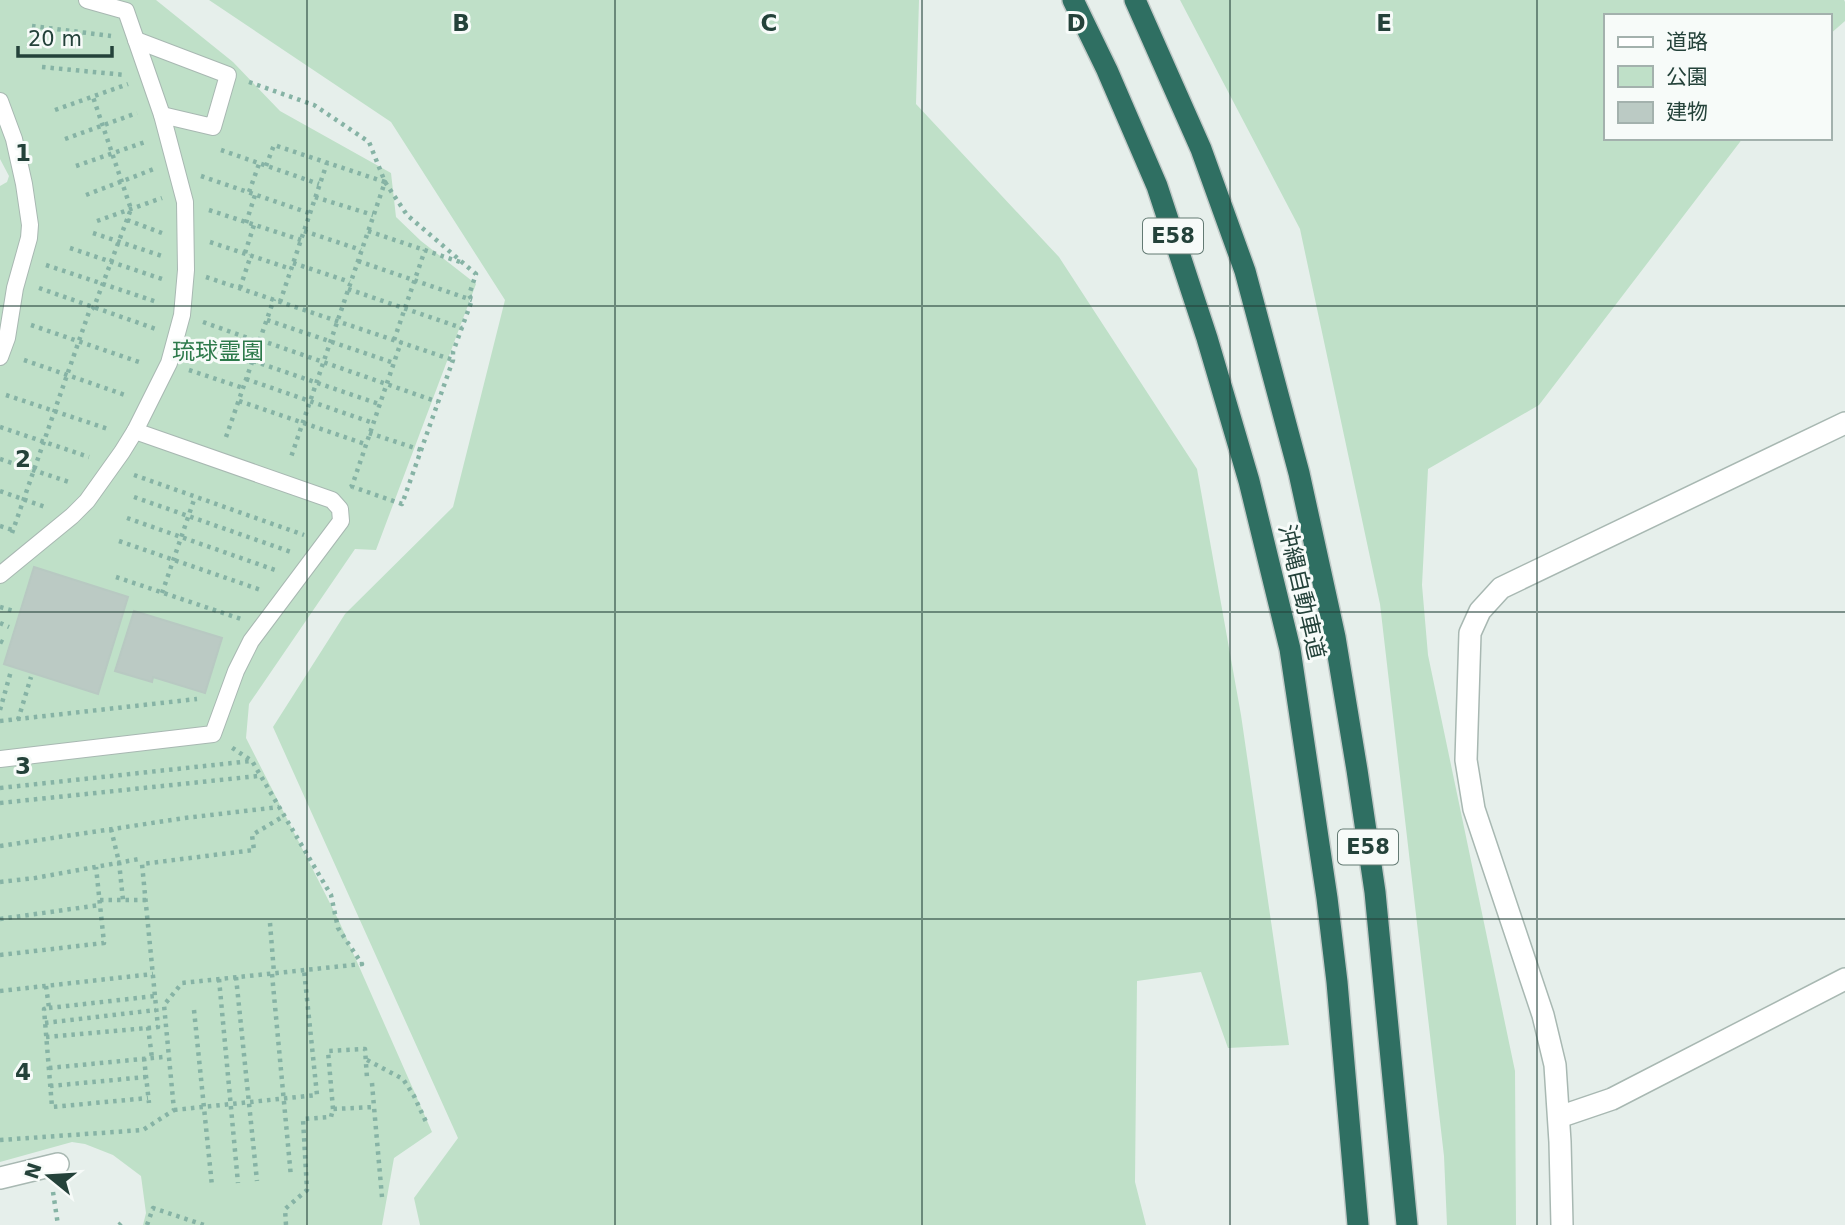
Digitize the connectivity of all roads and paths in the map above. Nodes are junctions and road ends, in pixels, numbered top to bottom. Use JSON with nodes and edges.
{"nodes":[{"id":1,"x":88,"y":0,"type":"edge"},
{"id":2,"x":1073,"y":0,"type":"edge"},
{"id":3,"x":1135,"y":0,"type":"edge"},
{"id":4,"x":32,"y":26,"type":"dead end"},
{"id":5,"x":136,"y":40,"type":"junction"},
{"id":6,"x":42,"y":67,"type":"dead end"},
{"id":7,"x":228,"y":75,"type":"junction"},
{"id":8,"x":149,"y":77,"type":"junction"},
{"id":9,"x":93,"y":97,"type":"junction"},
{"id":10,"x":0,"y":101,"type":"edge"},
{"id":11,"x":54,"y":110,"type":"dead end"},
{"id":12,"x":160,"y":111,"type":"junction"},
{"id":13,"x":103,"y":125,"type":"junction"},
{"id":14,"x":166,"y":135,"type":"junction"},
{"id":15,"x":65,"y":139,"type":"dead end"},
{"id":16,"x":213,"y":148,"type":"dead end"},
{"id":17,"x":113,"y":153,"type":"junction"},
{"id":18,"x":327,"y":163,"type":"junction"},
{"id":19,"x":260,"y":164,"type":"junction"},
{"id":20,"x":174,"y":165,"type":"junction"},
{"id":21,"x":76,"y":166,"type":"dead end"},
{"id":22,"x":267,"y":166,"type":"junction"},
{"id":23,"x":122,"y":181,"type":"junction"},
{"id":24,"x":385,"y":182,"type":"junction"},
{"id":25,"x":319,"y":184,"type":"junction"},
{"id":26,"x":249,"y":192,"type":"junction"},
{"id":27,"x":86,"y":195,"type":"dead end"},
{"id":28,"x":256,"y":195,"type":"junction"},
{"id":29,"x":184,"y":196,"type":"junction"},
{"id":30,"x":315,"y":197,"type":"junction"},
{"id":31,"x":131,"y":209,"type":"junction"},
{"id":32,"x":309,"y":213,"type":"junction"},
{"id":33,"x":373,"y":215,"type":"junction"},
{"id":34,"x":127,"y":220,"type":"junction"},
{"id":35,"x":97,"y":221,"type":"dead end"},
{"id":36,"x":246,"y":223,"type":"junction"},
{"id":37,"x":254,"y":225,"type":"junction"},
{"id":38,"x":304,"y":231,"type":"junction"},
{"id":39,"x":368,"y":231,"type":"junction"},
{"id":40,"x":93,"y":233,"type":"dead end"},
{"id":41,"x":168,"y":234,"type":"dead end"},
{"id":42,"x":186,"y":234,"type":"junction"},
{"id":43,"x":301,"y":240,"type":"junction"},
{"id":44,"x":119,"y":242,"type":"junction"},
{"id":45,"x":70,"y":248,"type":"dead end"},
{"id":46,"x":361,"y":250,"type":"junction"},
{"id":47,"x":425,"y":250,"type":"junction"},
{"id":48,"x":248,"y":254,"type":"junction"},
{"id":49,"x":168,"y":258,"type":"dead end"},
{"id":50,"x":358,"y":261,"type":"junction"},
{"id":51,"x":111,"y":262,"type":"junction"},
{"id":52,"x":46,"y":264,"type":"dead end"},
{"id":53,"x":465,"y":264,"type":"junction"},
{"id":54,"x":292,"y":266,"type":"junction"},
{"id":55,"x":186,"y":270,"type":"junction"},
{"id":56,"x":164,"y":280,"type":"dead end"},
{"id":57,"x":415,"y":281,"type":"junction"},
{"id":58,"x":350,"y":282,"type":"junction"},
{"id":59,"x":103,"y":284,"type":"junction"},
{"id":60,"x":34,"y":287,"type":"dead end"},
{"id":61,"x":240,"y":288,"type":"junction"},
{"id":62,"x":348,"y":289,"type":"junction"},
{"id":63,"x":472,"y":300,"type":"junction"},
{"id":64,"x":277,"y":301,"type":"junction"},
{"id":65,"x":157,"y":302,"type":"dead end"},
{"id":66,"x":94,"y":307,"type":"junction"},
{"id":67,"x":405,"y":309,"type":"junction"},
{"id":68,"x":182,"y":315,"type":"junction"},
{"id":69,"x":267,"y":320,"type":"junction"},
{"id":70,"x":337,"y":321,"type":"junction"},
{"id":71,"x":30,"y":325,"type":"dead end"},
{"id":72,"x":156,"y":328,"type":"dead end"},
{"id":73,"x":461,"y":328,"type":"junction"},
{"id":74,"x":394,"y":340,"type":"junction"},
{"id":75,"x":78,"y":341,"type":"junction"},
{"id":76,"x":260,"y":341,"type":"junction"},
{"id":77,"x":401,"y":342,"type":"junction"},
{"id":78,"x":0,"y":357,"type":"edge"},
{"id":79,"x":19,"y":358,"type":"dead end"},
{"id":80,"x":253,"y":360,"type":"junction"},
{"id":81,"x":453,"y":360,"type":"junction"},
{"id":82,"x":169,"y":363,"type":"junction"},
{"id":83,"x":394,"y":363,"type":"junction"},
{"id":84,"x":147,"y":365,"type":"dead end"},
{"id":85,"x":67,"y":375,"type":"junction"},
{"id":86,"x":246,"y":379,"type":"junction"},
{"id":87,"x":243,"y":388,"type":"junction"},
{"id":88,"x":6,"y":395,"type":"dead end"},
{"id":89,"x":133,"y":398,"type":"dead end"},
{"id":90,"x":239,"y":401,"type":"junction"},
{"id":91,"x":438,"y":402,"type":"junction"},
{"id":92,"x":379,"y":404,"type":"junction"},
{"id":93,"x":54,"y":411,"type":"junction"},
{"id":94,"x":373,"y":423,"type":"junction"},
{"id":95,"x":1845,"y":423,"type":"edge"},
{"id":96,"x":0,"y":427,"type":"edge"},
{"id":97,"x":114,"y":431,"type":"dead end"},
{"id":98,"x":135,"y":431,"type":"junction"},
{"id":99,"x":369,"y":433,"type":"junction"},
{"id":100,"x":44,"y":442,"type":"junction"},
{"id":101,"x":365,"y":444,"type":"junction"},
{"id":102,"x":421,"y":450,"type":"junction"},
{"id":103,"x":0,"y":459,"type":"edge"},
{"id":104,"x":95,"y":459,"type":"dead end"},
{"id":105,"x":218,"y":459,"type":"junction"},
{"id":106,"x":34,"y":470,"type":"junction"},
{"id":107,"x":133,"y":475,"type":"dead end"},
{"id":108,"x":282,"y":482,"type":"junction"},
{"id":109,"x":352,"y":486,"type":"junction"},
{"id":110,"x":0,"y":491,"type":"edge"},
{"id":111,"x":94,"y":491,"type":"junction"},
{"id":112,"x":134,"y":497,"type":"dead end"},
{"id":113,"x":195,"y":497,"type":"junction"},
{"id":114,"x":24,"y":500,"type":"junction"},
{"id":115,"x":332,"y":500,"type":"junction"},
{"id":116,"x":72,"y":516,"type":"junction"},
{"id":117,"x":127,"y":518,"type":"dead end"},
{"id":118,"x":10,"y":540,"type":"dead end"},
{"id":119,"x":119,"y":541,"type":"dead end"},
{"id":120,"x":324,"y":543,"type":"junction"},
{"id":121,"x":312,"y":559,"type":"junction"},
{"id":122,"x":0,"y":575,"type":"edge"},
{"id":123,"x":116,"y":577,"type":"dead end"},
{"id":124,"x":297,"y":578,"type":"junction"},
{"id":125,"x":162,"y":593,"type":"junction"},
{"id":126,"x":283,"y":598,"type":"junction"},
{"id":127,"x":0,"y":607,"type":"edge"},
{"id":128,"x":14,"y":611,"type":"dead end"},
{"id":129,"x":0,"y":623,"type":"edge"},
{"id":130,"x":262,"y":626,"type":"junction"},
{"id":131,"x":9,"y":627,"type":"dead end"},
{"id":132,"x":11,"y":671,"type":"dead end"},
{"id":133,"x":31,"y":677,"type":"dead end"},
{"id":134,"x":197,"y":699,"type":"dead end"},
{"id":135,"x":0,"y":710,"type":"edge"},
{"id":136,"x":18,"y":720,"type":"junction"},
{"id":137,"x":0,"y":722,"type":"edge"},
{"id":138,"x":213,"y":734,"type":"junction"},
{"id":139,"x":0,"y":759,"type":"edge"},
{"id":140,"x":251,"y":761,"type":"junction"},
{"id":141,"x":258,"y":776,"type":"dead end"},
{"id":142,"x":0,"y":788,"type":"edge"},
{"id":143,"x":0,"y":803,"type":"edge"},
{"id":144,"x":279,"y":807,"type":"junction"},
{"id":145,"x":284,"y":816,"type":"junction"},
{"id":146,"x":111,"y":829,"type":"junction"},
{"id":147,"x":0,"y":846,"type":"edge"},
{"id":148,"x":139,"y":859,"type":"dead end"},
{"id":149,"x":119,"y":862,"type":"junction"},
{"id":150,"x":96,"y":867,"type":"junction"},
{"id":151,"x":0,"y":882,"type":"edge"},
{"id":152,"x":123,"y":900,"type":"junction"},
{"id":153,"x":146,"y":900,"type":"junction"},
{"id":154,"x":100,"y":903,"type":"junction"},
{"id":155,"x":0,"y":919,"type":"edge"},
{"id":156,"x":270,"y":923,"type":"dead end"},
{"id":157,"x":0,"y":955,"type":"edge"},
{"id":158,"x":304,"y":970,"type":"junction"},
{"id":159,"x":153,"y":974,"type":"junction"},
{"id":160,"x":273,"y":974,"type":"junction"},
{"id":161,"x":236,"y":977,"type":"junction"},
{"id":162,"x":219,"y":979,"type":"junction"},
{"id":163,"x":1845,"y":979,"type":"edge"},
{"id":164,"x":46,"y":986,"type":"junction"},
{"id":165,"x":0,"y":991,"type":"edge"},
{"id":166,"x":155,"y":996,"type":"junction"},
{"id":167,"x":50,"y":1008,"type":"junction"},
{"id":168,"x":156,"y":1010,"type":"junction"},
{"id":169,"x":194,"y":1010,"type":"dead end"},
{"id":170,"x":45,"y":1023,"type":"junction"},
{"id":171,"x":148,"y":1027,"type":"junction"},
{"id":172,"x":46,"y":1037,"type":"junction"},
{"id":173,"x":163,"y":1057,"type":"dead end"},
{"id":174,"x":144,"y":1058,"type":"junction"},
{"id":175,"x":152,"y":1058,"type":"junction"},
{"id":176,"x":366,"y":1059,"type":"junction"},
{"id":177,"x":49,"y":1068,"type":"junction"},
{"id":178,"x":146,"y":1077,"type":"junction"},
{"id":179,"x":367,"y":1078,"type":"dead end"},
{"id":180,"x":373,"y":1083,"type":"dead end"},
{"id":181,"x":50,"y":1086,"type":"junction"},
{"id":182,"x":283,"y":1099,"type":"junction"},
{"id":183,"x":249,"y":1102,"type":"junction"},
{"id":184,"x":231,"y":1104,"type":"junction"},
{"id":185,"x":204,"y":1106,"type":"junction"},
{"id":186,"x":374,"y":1107,"type":"junction"},
{"id":187,"x":333,"y":1109,"type":"junction"},
{"id":188,"x":174,"y":1110,"type":"junction"},
{"id":189,"x":1559,"y":1117,"type":"junction"},
{"id":190,"x":427,"y":1124,"type":"dead end"},
{"id":191,"x":0,"y":1140,"type":"edge"},
{"id":192,"x":53,"y":1166,"type":"joint"},
{"id":193,"x":291,"y":1177,"type":"dead end"},
{"id":194,"x":0,"y":1178,"type":"edge"},
{"id":195,"x":257,"y":1181,"type":"dead end"},
{"id":196,"x":238,"y":1183,"type":"dead end"},
{"id":197,"x":212,"y":1186,"type":"dead end"},
{"id":198,"x":382,"y":1197,"type":"dead end"},
{"id":199,"x":58,"y":1225,"type":"edge"},
{"id":200,"x":147,"y":1225,"type":"edge"},
{"id":201,"x":204,"y":1225,"type":"edge"},
{"id":202,"x":286,"y":1225,"type":"edge"},
{"id":203,"x":1358,"y":1225,"type":"edge"},
{"id":204,"x":1407,"y":1225,"type":"edge"},
{"id":205,"x":1562,"y":1225,"type":"edge"}],
"edges":[{"from":1,"to":5,"type":"lane"},
{"from":2,"to":203,"type":"highway","name":"沖縄自動車道","number":"E58"},
{"from":3,"to":204,"type":"highway","name":"沖縄自動車道","number":"E58"},
{"from":4,"to":5,"type":"path"},
{"from":5,"to":7,"type":"lane"},
{"from":5,"to":8,"type":"lane"},
{"from":6,"to":8,"type":"path"},
{"from":7,"to":12,"type":"lane"},
{"from":7,"to":24,"type":"path"},
{"from":8,"to":9,"type":"path"},
{"from":8,"to":12,"type":"lane"},
{"from":9,"to":11,"type":"path"},
{"from":9,"to":13,"type":"path"},
{"from":10,"to":78,"type":"lane"},
{"from":12,"to":13,"type":"path"},
{"from":12,"to":14,"type":"lane"},
{"from":13,"to":15,"type":"path"},
{"from":13,"to":17,"type":"path"},
{"from":14,"to":17,"type":"path"},
{"from":14,"to":20,"type":"lane"},
{"from":16,"to":19,"type":"path"},
{"from":17,"to":21,"type":"path"},
{"from":17,"to":23,"type":"path"},
{"from":18,"to":22,"type":"path"},
{"from":18,"to":24,"type":"path"},
{"from":18,"to":25,"type":"path"},
{"from":19,"to":22,"type":"path"},
{"from":19,"to":26,"type":"path"},
{"from":20,"to":23,"type":"path"},
{"from":20,"to":26,"type":"path"},
{"from":20,"to":29,"type":"lane"},
{"from":22,"to":25,"type":"path"},
{"from":23,"to":27,"type":"path"},
{"from":23,"to":31,"type":"path"},
{"from":24,"to":33,"type":"path"},
{"from":24,"to":53,"type":"path"},
{"from":25,"to":30,"type":"path"},
{"from":26,"to":28,"type":"path"},
{"from":28,"to":32,"type":"path"},
{"from":28,"to":36,"type":"path"},
{"from":29,"to":31,"type":"path"},
{"from":29,"to":36,"type":"path"},
{"from":29,"to":42,"type":"lane"},
{"from":30,"to":32,"type":"path"},
{"from":30,"to":33,"type":"path"},
{"from":31,"to":34,"type":"path"},
{"from":31,"to":35,"type":"path"},
{"from":32,"to":38,"type":"path"},
{"from":33,"to":39,"type":"path"},
{"from":34,"to":41,"type":"path"},
{"from":34,"to":44,"type":"path"},
{"from":36,"to":37,"type":"path"},
{"from":37,"to":43,"type":"path"},
{"from":37,"to":48,"type":"path"},
{"from":38,"to":43,"type":"path"},
{"from":38,"to":46,"type":"path"},
{"from":39,"to":46,"type":"path"},
{"from":39,"to":47,"type":"path"},
{"from":40,"to":44,"type":"path"},
{"from":42,"to":48,"type":"path"},
{"from":42,"to":55,"type":"lane"},
{"from":43,"to":54,"type":"path"},
{"from":44,"to":49,"type":"path"},
{"from":44,"to":51,"type":"path"},
{"from":45,"to":51,"type":"path"},
{"from":46,"to":50,"type":"path"},
{"from":47,"to":53,"type":"path"},
{"from":47,"to":57,"type":"path"},
{"from":48,"to":54,"type":"path"},
{"from":48,"to":61,"type":"path"},
{"from":50,"to":57,"type":"path"},
{"from":50,"to":58,"type":"path"},
{"from":51,"to":56,"type":"path"},
{"from":51,"to":59,"type":"path"},
{"from":52,"to":59,"type":"path"},
{"from":53,"to":63,"type":"path"},
{"from":54,"to":58,"type":"path"},
{"from":54,"to":64,"type":"path"},
{"from":55,"to":61,"type":"path"},
{"from":55,"to":68,"type":"lane"},
{"from":57,"to":63,"type":"path"},
{"from":57,"to":67,"type":"path"},
{"from":58,"to":62,"type":"path"},
{"from":59,"to":65,"type":"path"},
{"from":59,"to":66,"type":"path"},
{"from":60,"to":66,"type":"path"},
{"from":61,"to":64,"type":"path"},
{"from":62,"to":67,"type":"path"},
{"from":62,"to":70,"type":"path"},
{"from":63,"to":73,"type":"path"},
{"from":64,"to":69,"type":"path"},
{"from":64,"to":70,"type":"path"},
{"from":66,"to":72,"type":"path"},
{"from":66,"to":75,"type":"path"},
{"from":67,"to":73,"type":"path"},
{"from":67,"to":74,"type":"path"},
{"from":68,"to":76,"type":"path"},
{"from":68,"to":82,"type":"lane"},
{"from":69,"to":76,"type":"path"},
{"from":69,"to":83,"type":"path"},
{"from":70,"to":74,"type":"path"},
{"from":70,"to":108,"type":"path"},
{"from":71,"to":75,"type":"path"},
{"from":73,"to":81,"type":"path"},
{"from":74,"to":77,"type":"path"},
{"from":75,"to":84,"type":"path"},
{"from":75,"to":85,"type":"path"},
{"from":76,"to":80,"type":"path"},
{"from":76,"to":91,"type":"path"},
{"from":77,"to":81,"type":"path"},
{"from":77,"to":83,"type":"path"},
{"from":79,"to":85,"type":"path"},
{"from":80,"to":86,"type":"path"},
{"from":80,"to":92,"type":"path"},
{"from":81,"to":91,"type":"path"},
{"from":82,"to":87,"type":"path"},
{"from":82,"to":98,"type":"lane"},
{"from":83,"to":92,"type":"path"},
{"from":85,"to":89,"type":"path"},
{"from":85,"to":93,"type":"path"},
{"from":86,"to":87,"type":"path"},
{"from":86,"to":94,"type":"path"},
{"from":87,"to":90,"type":"path"},
{"from":88,"to":93,"type":"path"},
{"from":90,"to":101,"type":"path"},
{"from":90,"to":105,"type":"path"},
{"from":91,"to":102,"type":"path"},
{"from":92,"to":94,"type":"path"},
{"from":93,"to":97,"type":"path"},
{"from":93,"to":100,"type":"path"},
{"from":94,"to":99,"type":"path"},
{"from":95,"to":189,"type":"street"},
{"from":96,"to":100,"type":"path"},
{"from":98,"to":105,"type":"lane"},
{"from":98,"to":111,"type":"lane"},
{"from":99,"to":101,"type":"path"},
{"from":99,"to":102,"type":"path"},
{"from":100,"to":104,"type":"path"},
{"from":100,"to":106,"type":"path"},
{"from":101,"to":109,"type":"path"},
{"from":102,"to":109,"type":"path"},
{"from":103,"to":106,"type":"path"},
{"from":105,"to":108,"type":"lane"},
{"from":106,"to":111,"type":"path"},
{"from":106,"to":114,"type":"path"},
{"from":107,"to":113,"type":"path"},
{"from":108,"to":115,"type":"lane"},
{"from":109,"to":115,"type":"path"},
{"from":110,"to":114,"type":"path"},
{"from":111,"to":116,"type":"lane"},
{"from":112,"to":121,"type":"path"},
{"from":113,"to":120,"type":"path"},
{"from":113,"to":125,"type":"path"},
{"from":114,"to":116,"type":"path"},
{"from":114,"to":118,"type":"path"},
{"from":115,"to":120,"type":"lane"},
{"from":116,"to":122,"type":"lane"},
{"from":117,"to":124,"type":"path"},
{"from":119,"to":126,"type":"path"},
{"from":120,"to":121,"type":"lane"},
{"from":121,"to":124,"type":"lane"},
{"from":123,"to":125,"type":"path"},
{"from":124,"to":126,"type":"lane"},
{"from":125,"to":130,"type":"path"},
{"from":126,"to":130,"type":"lane"},
{"from":127,"to":128,"type":"path"},
{"from":129,"to":131,"type":"path"},
{"from":130,"to":138,"type":"lane"},
{"from":132,"to":135,"type":"path"},
{"from":133,"to":136,"type":"path"},
{"from":134,"to":136,"type":"path"},
{"from":136,"to":137,"type":"path"},
{"from":138,"to":139,"type":"lane"},
{"from":138,"to":140,"type":"path"},
{"from":140,"to":142,"type":"path"},
{"from":140,"to":144,"type":"path"},
{"from":141,"to":143,"type":"path"},
{"from":144,"to":145,"type":"path"},
{"from":144,"to":146,"type":"path"},
{"from":145,"to":153,"type":"path"},
{"from":145,"to":158,"type":"path"},
{"from":146,"to":147,"type":"path"},
{"from":146,"to":149,"type":"path"},
{"from":148,"to":149,"type":"path"},
{"from":149,"to":150,"type":"path"},
{"from":149,"to":152,"type":"path"},
{"from":150,"to":151,"type":"path"},
{"from":150,"to":154,"type":"path"},
{"from":152,"to":153,"type":"path"},
{"from":152,"to":154,"type":"path"},
{"from":153,"to":159,"type":"path"},
{"from":154,"to":155,"type":"path"},
{"from":154,"to":157,"type":"path"},
{"from":156,"to":160,"type":"path"},
{"from":158,"to":160,"type":"path"},
{"from":158,"to":182,"type":"path"},
{"from":159,"to":164,"type":"path"},
{"from":159,"to":166,"type":"path"},
{"from":160,"to":161,"type":"path"},
{"from":160,"to":182,"type":"path"},
{"from":161,"to":162,"type":"path"},
{"from":161,"to":183,"type":"path"},
{"from":162,"to":184,"type":"path"},
{"from":162,"to":188,"type":"path"},
{"from":163,"to":189,"type":"street"},
{"from":164,"to":165,"type":"path"},
{"from":164,"to":167,"type":"path"},
{"from":166,"to":167,"type":"path"},
{"from":166,"to":168,"type":"path"},
{"from":167,"to":170,"type":"path"},
{"from":168,"to":170,"type":"path"},
{"from":168,"to":171,"type":"path"},
{"from":169,"to":185,"type":"path"},
{"from":170,"to":172,"type":"path"},
{"from":171,"to":172,"type":"path"},
{"from":171,"to":175,"type":"path"},
{"from":172,"to":177,"type":"path"},
{"from":173,"to":175,"type":"path"},
{"from":174,"to":175,"type":"path"},
{"from":174,"to":177,"type":"path"},
{"from":174,"to":178,"type":"path"},
{"from":176,"to":179,"type":"path"},
{"from":176,"to":187,"type":"path"},
{"from":176,"to":190,"type":"path"},
{"from":177,"to":181,"type":"path"},
{"from":178,"to":181,"type":"path"},
{"from":178,"to":181,"type":"path"},
{"from":180,"to":186,"type":"path"},
{"from":182,"to":183,"type":"path"},
{"from":182,"to":193,"type":"path"},
{"from":183,"to":184,"type":"path"},
{"from":183,"to":195,"type":"path"},
{"from":184,"to":185,"type":"path"},
{"from":184,"to":196,"type":"path"},
{"from":185,"to":188,"type":"path"},
{"from":185,"to":197,"type":"path"},
{"from":186,"to":187,"type":"path"},
{"from":186,"to":198,"type":"path"},
{"from":187,"to":202,"type":"path"},
{"from":188,"to":191,"type":"path"},
{"from":189,"to":205,"type":"street"},
{"from":192,"to":194,"type":"street"},
{"from":192,"to":199,"type":"path"},
{"from":200,"to":201,"type":"path"}]}
